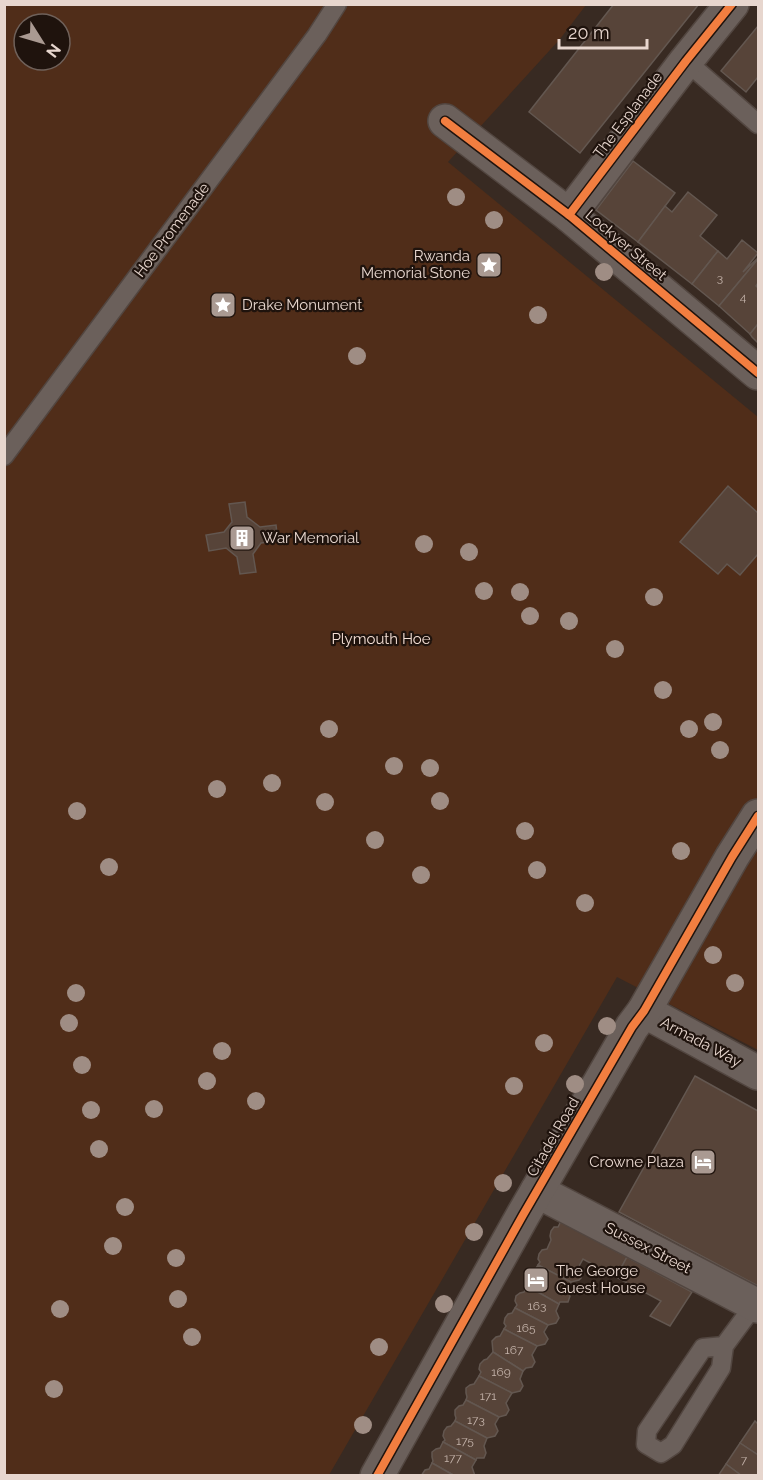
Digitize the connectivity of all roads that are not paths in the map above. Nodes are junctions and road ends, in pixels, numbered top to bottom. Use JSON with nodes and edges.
{"nodes":[{"id":1,"x":338,"y":4,"type":"edge"},
{"id":2,"x":732,"y":4,"type":"edge"},
{"id":3,"x":686,"y":61,"type":"junction"},
{"id":4,"x":445,"y":121,"type":"dead end"},
{"id":5,"x":759,"y":124,"type":"edge"},
{"id":6,"x":569,"y":215,"type":"junction"},
{"id":7,"x":759,"y":373,"type":"edge"},
{"id":8,"x":4,"y":456,"type":"edge"},
{"id":9,"x":759,"y":816,"type":"edge"},
{"id":10,"x":644,"y":1011,"type":"junction"},
{"id":11,"x":759,"y":1073,"type":"edge"},
{"id":12,"x":537,"y":1191,"type":"junction"},
{"id":13,"x":757,"y":1305,"type":"edge"},
{"id":14,"x":724,"y":1346,"type":"junction"},
{"id":15,"x":376,"y":1476,"type":"edge"}],
"edges":[{"from":1,"to":8,"type":"lane","name":"Hoe Promenade"},
{"from":2,"to":3,"type":"street","name":"The Esplanade"},
{"from":3,"to":5,"type":"lane"},
{"from":3,"to":6,"type":"street","name":"The Esplanade"},
{"from":4,"to":6,"type":"street","name":"Lockyer Street"},
{"from":6,"to":7,"type":"street","name":"Lockyer Street"},
{"from":9,"to":10,"type":"street","name":"Citadel Road"},
{"from":10,"to":11,"type":"street","name":"Armada Way"},
{"from":10,"to":12,"type":"street","name":"Citadel Road"},
{"from":12,"to":13,"type":"street","name":"Sussex Street"},
{"from":12,"to":15,"type":"street","name":"Citadel Road"},
{"from":13,"to":14,"type":"lane"},
{"from":14,"to":14,"type":"lane"}]}
